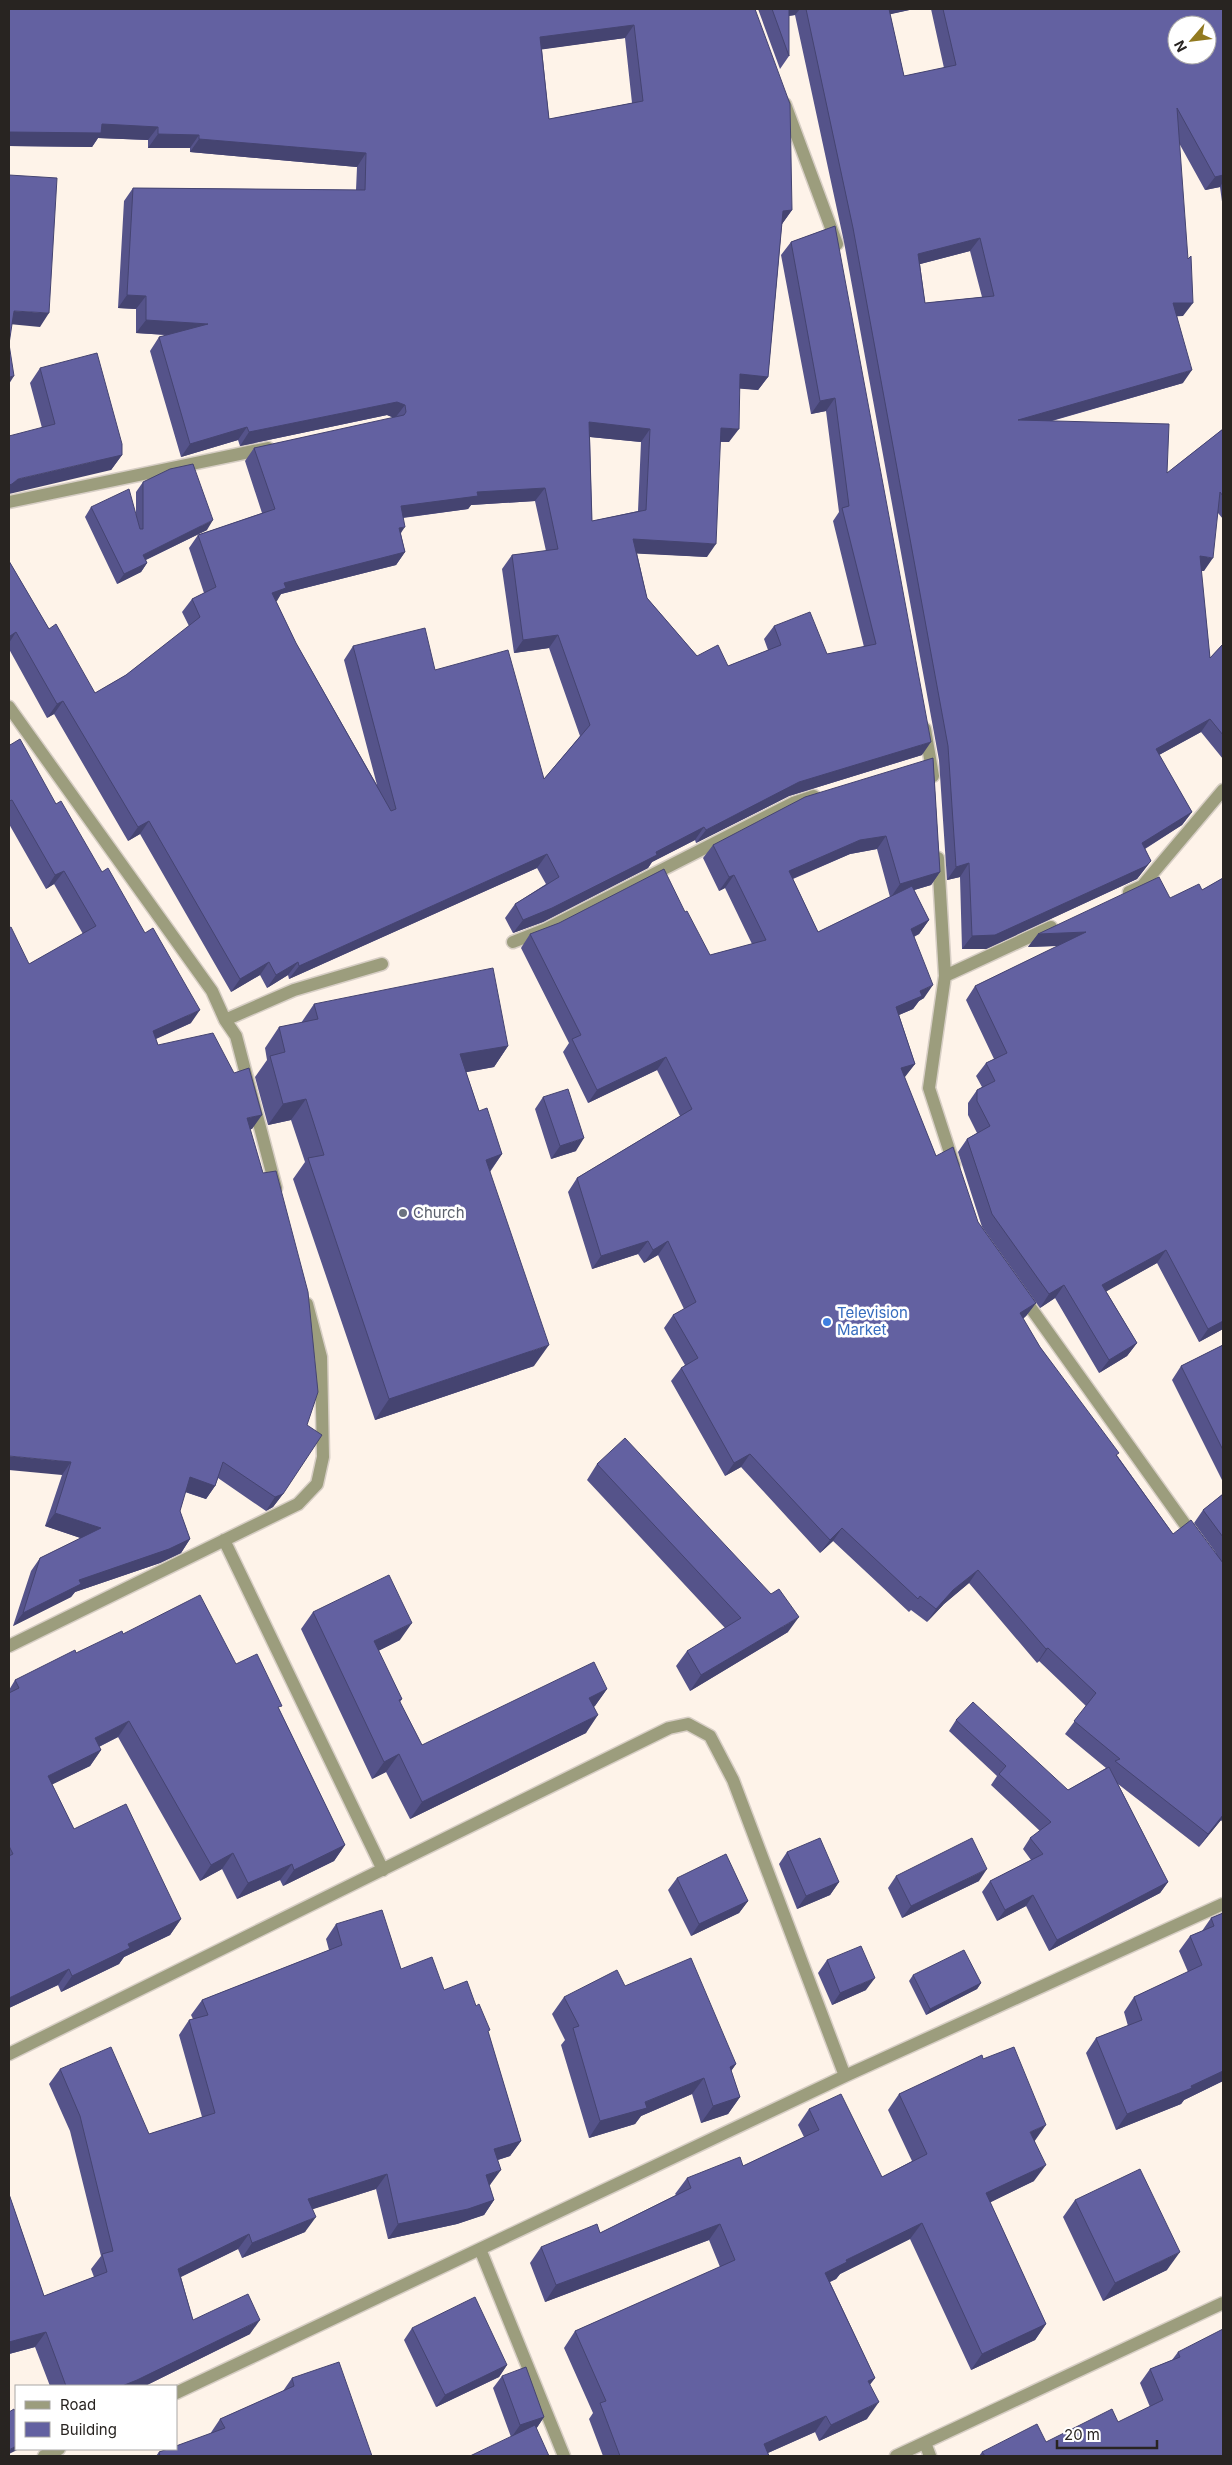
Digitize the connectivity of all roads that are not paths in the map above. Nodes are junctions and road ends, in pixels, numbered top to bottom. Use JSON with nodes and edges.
{"nodes":[{"id":1,"x":780,"y":91,"type":"edge"},
{"id":2,"x":838,"y":253,"type":"edge"},
{"id":3,"x":282,"y":445,"type":"edge"},
{"id":4,"x":9,"y":502,"type":"edge"},
{"id":5,"x":9,"y":707,"type":"edge"},
{"id":6,"x":922,"y":712,"type":"edge"},
{"id":7,"x":1223,"y":790,"type":"edge"},
{"id":8,"x":934,"y":791,"type":"edge"},
{"id":9,"x":830,"y":792,"type":"edge"},
{"id":10,"x":937,"y":849,"type":"edge"},
{"id":11,"x":1115,"y":898,"type":"edge"},
{"id":12,"x":1061,"y":923,"type":"edge"},
{"id":13,"x":513,"y":942,"type":"dead end"},
{"id":14,"x":382,"y":964,"type":"dead end"},
{"id":15,"x":945,"y":976,"type":"junction"},
{"id":16,"x":225,"y":1020,"type":"junction"},
{"id":17,"x":958,"y":1177,"type":"edge"},
{"id":18,"x":279,"y":1197,"type":"edge"},
{"id":19,"x":1016,"y":1288,"type":"edge"},
{"id":20,"x":304,"y":1291,"type":"edge"},
{"id":21,"x":224,"y":1540,"type":"junction"},
{"id":22,"x":1200,"y":1546,"type":"edge"},
{"id":23,"x":9,"y":1646,"type":"edge"},
{"id":24,"x":383,"y":1870,"type":"junction"},
{"id":25,"x":1223,"y":1904,"type":"edge"},
{"id":26,"x":9,"y":2054,"type":"edge"},
{"id":27,"x":845,"y":2076,"type":"junction"},
{"id":28,"x":480,"y":2249,"type":"junction"},
{"id":29,"x":1223,"y":2303,"type":"edge"},
{"id":30,"x":178,"y":2392,"type":"edge"},
{"id":31,"x":925,"y":2443,"type":"junction"},
{"id":32,"x":58,"y":2450,"type":"edge"},
{"id":33,"x":44,"y":2456,"type":"edge"},
{"id":34,"x":564,"y":2456,"type":"edge"},
{"id":35,"x":896,"y":2456,"type":"edge"},
{"id":36,"x":930,"y":2456,"type":"edge"}],
"edges":[{"from":1,"to":2,"type":"street"},
{"from":3,"to":4,"type":"street"},
{"from":5,"to":16,"type":"street"},
{"from":6,"to":8,"type":"street"},
{"from":7,"to":11,"type":"street"},
{"from":9,"to":13,"type":"street"},
{"from":10,"to":15,"type":"street"},
{"from":12,"to":15,"type":"street"},
{"from":14,"to":16,"type":"street"},
{"from":15,"to":17,"type":"street"},
{"from":16,"to":18,"type":"street"},
{"from":19,"to":22,"type":"street"},
{"from":20,"to":21,"type":"street"},
{"from":21,"to":23,"type":"street"},
{"from":21,"to":24,"type":"street"},
{"from":24,"to":26,"type":"street"},
{"from":24,"to":27,"type":"street"},
{"from":25,"to":27,"type":"street"},
{"from":27,"to":28,"type":"street"},
{"from":28,"to":30,"type":"street"},
{"from":28,"to":34,"type":"street"},
{"from":29,"to":31,"type":"street"},
{"from":31,"to":35,"type":"street"},
{"from":31,"to":36,"type":"street"},
{"from":32,"to":33,"type":"street"}]}
